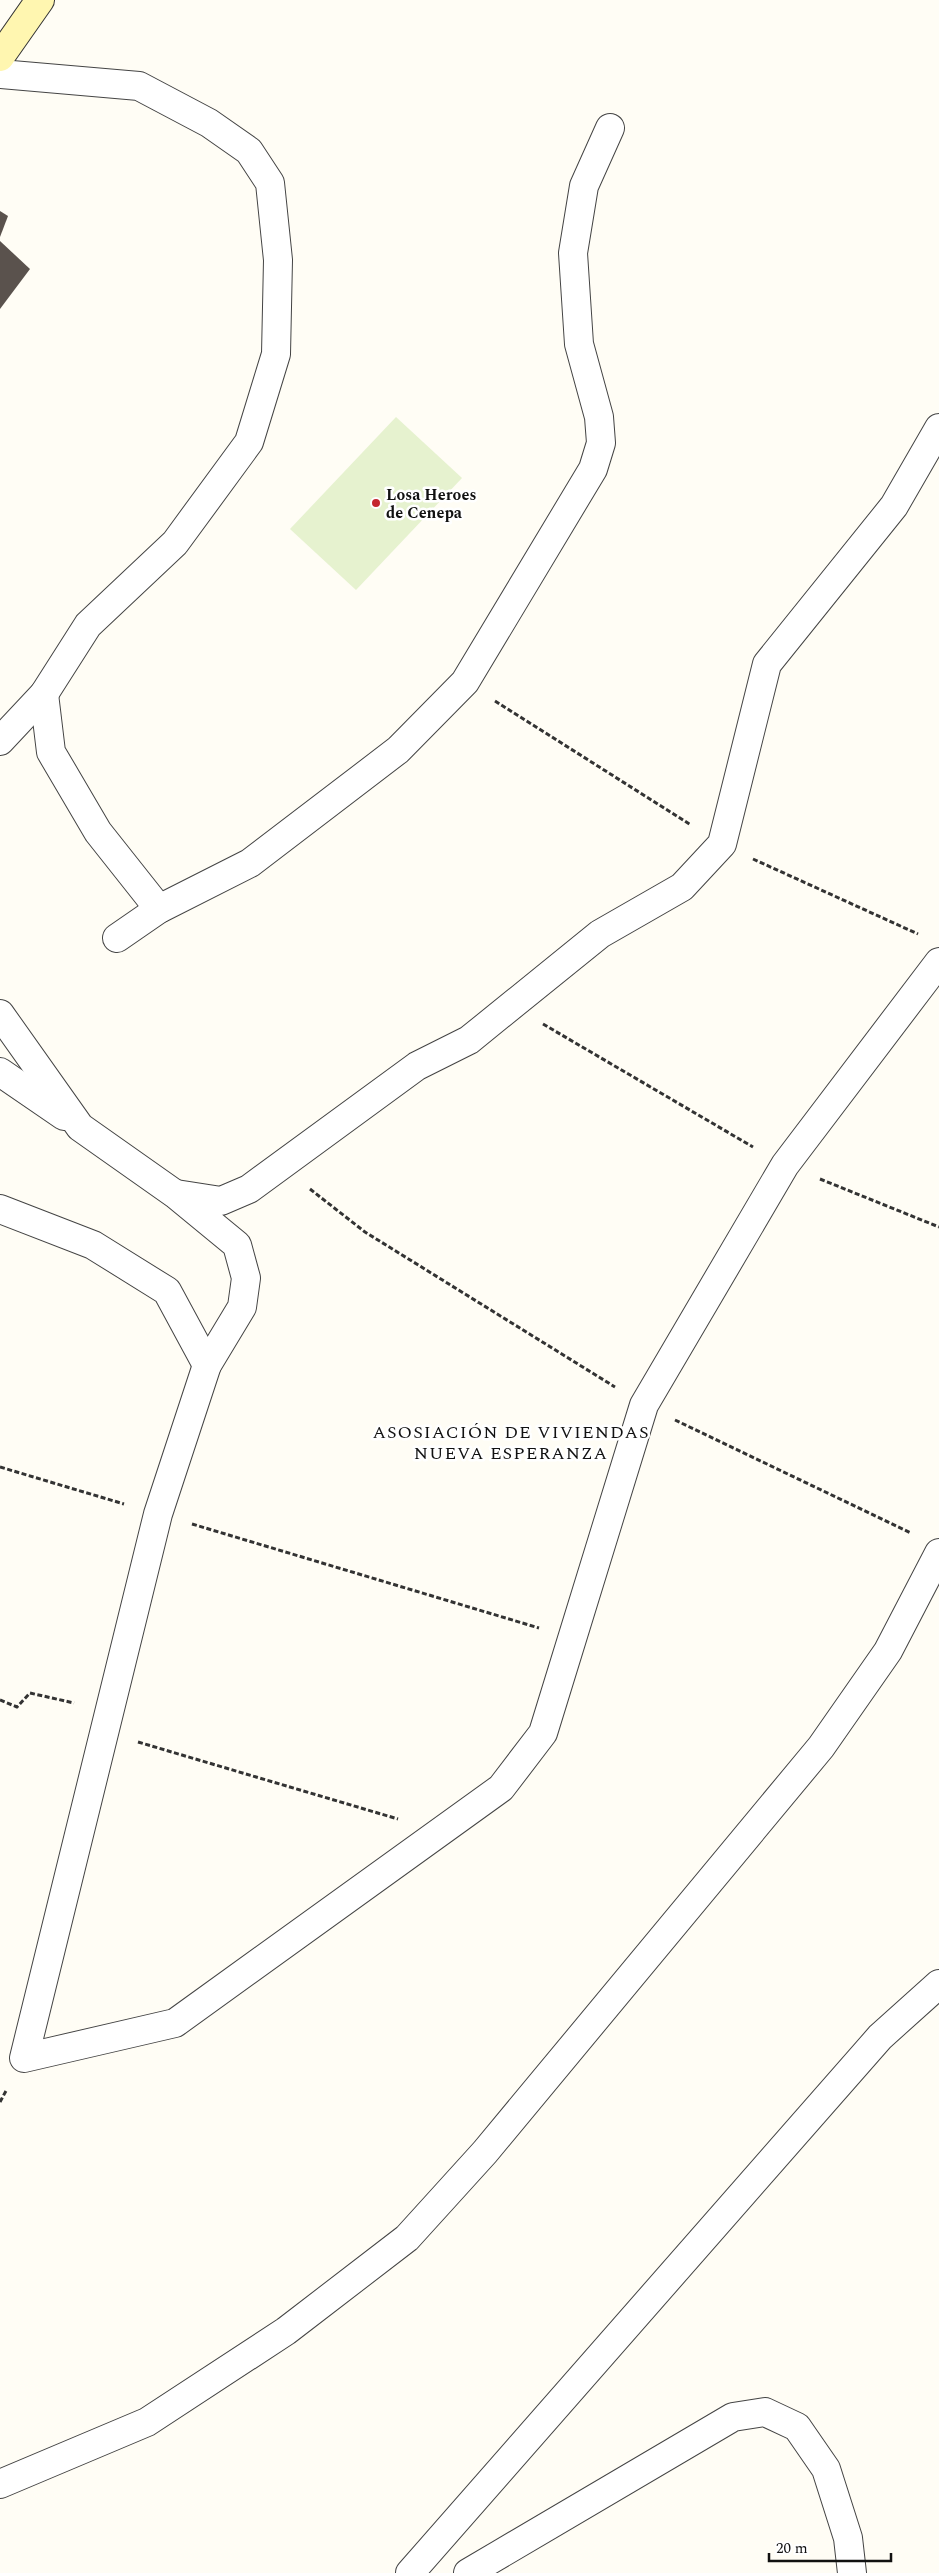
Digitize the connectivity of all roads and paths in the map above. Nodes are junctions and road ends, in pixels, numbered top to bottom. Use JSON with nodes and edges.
{"nodes":[{"id":1,"x":40,"y":0,"type":"edge"},
{"id":2,"x":0,"y":58,"type":"edge"},
{"id":3,"x":0,"y":74,"type":"edge"},
{"id":4,"x":610,"y":128,"type":"dead end"},
{"id":5,"x":939,"y":428,"type":"edge"},
{"id":6,"x":44,"y":694,"type":"junction"},
{"id":7,"x":0,"y":741,"type":"edge"},
{"id":8,"x":159,"y":909,"type":"junction"},
{"id":9,"x":117,"y":938,"type":"dead end"},
{"id":10,"x":939,"y":962,"type":"edge"},
{"id":11,"x":510,"y":1005,"type":"junction"},
{"id":12,"x":0,"y":1014,"type":"edge"},
{"id":13,"x":0,"y":1072,"type":"edge"},
{"id":14,"x":80,"y":1127,"type":"junction"},
{"id":15,"x":785,"y":1166,"type":"junction"},
{"id":16,"x":282,"y":1167,"type":"junction"},
{"id":17,"x":175,"y":1194,"type":"junction"},
{"id":18,"x":0,"y":1209,"type":"edge"},
{"id":19,"x":939,"y":1227,"type":"edge"},
{"id":20,"x":206,"y":1365,"type":"junction"},
{"id":21,"x":644,"y":1406,"type":"junction"},
{"id":22,"x":0,"y":1467,"type":"edge"},
{"id":23,"x":158,"y":1514,"type":"junction"},
{"id":24,"x":912,"y":1534,"type":"dead end"},
{"id":25,"x":939,"y":1553,"type":"edge"},
{"id":26,"x":574,"y":1638,"type":"junction"},
{"id":27,"x":0,"y":1700,"type":"edge"},
{"id":28,"x":72,"y":1702,"type":"dead end"},
{"id":29,"x":106,"y":1732,"type":"junction"},
{"id":30,"x":442,"y":1832,"type":"junction"},
{"id":31,"x":939,"y":1984,"type":"edge"},
{"id":32,"x":0,"y":2484,"type":"edge"},
{"id":33,"x":410,"y":2573,"type":"edge"},
{"id":34,"x":468,"y":2573,"type":"edge"},
{"id":35,"x":852,"y":2573,"type":"edge"}],
"edges":[{"from":1,"to":2,"type":"main road"},
{"from":3,"to":6,"type":"street"},
{"from":4,"to":8,"type":"street"},
{"from":5,"to":11,"type":"street"},
{"from":6,"to":7,"type":"street"},
{"from":6,"to":8,"type":"street"},
{"from":8,"to":9,"type":"street"},
{"from":10,"to":15,"type":"street"},
{"from":11,"to":15,"type":"path"},
{"from":11,"to":16,"type":"street"},
{"from":12,"to":14,"type":"street"},
{"from":13,"to":14,"type":"street"},
{"from":14,"to":17,"type":"street"},
{"from":15,"to":19,"type":"path"},
{"from":15,"to":21,"type":"street"},
{"from":16,"to":17,"type":"street"},
{"from":16,"to":21,"type":"path"},
{"from":17,"to":20,"type":"street"},
{"from":18,"to":20,"type":"street"},
{"from":20,"to":23,"type":"street"},
{"from":21,"to":24,"type":"path"},
{"from":21,"to":26,"type":"street"},
{"from":22,"to":23,"type":"path"},
{"from":23,"to":26,"type":"path"},
{"from":23,"to":29,"type":"street"},
{"from":25,"to":32,"type":"street"},
{"from":26,"to":30,"type":"street"},
{"from":27,"to":28,"type":"path"},
{"from":29,"to":30,"type":"path"},
{"from":29,"to":30,"type":"street"},
{"from":31,"to":33,"type":"street"},
{"from":34,"to":35,"type":"street"}]}
